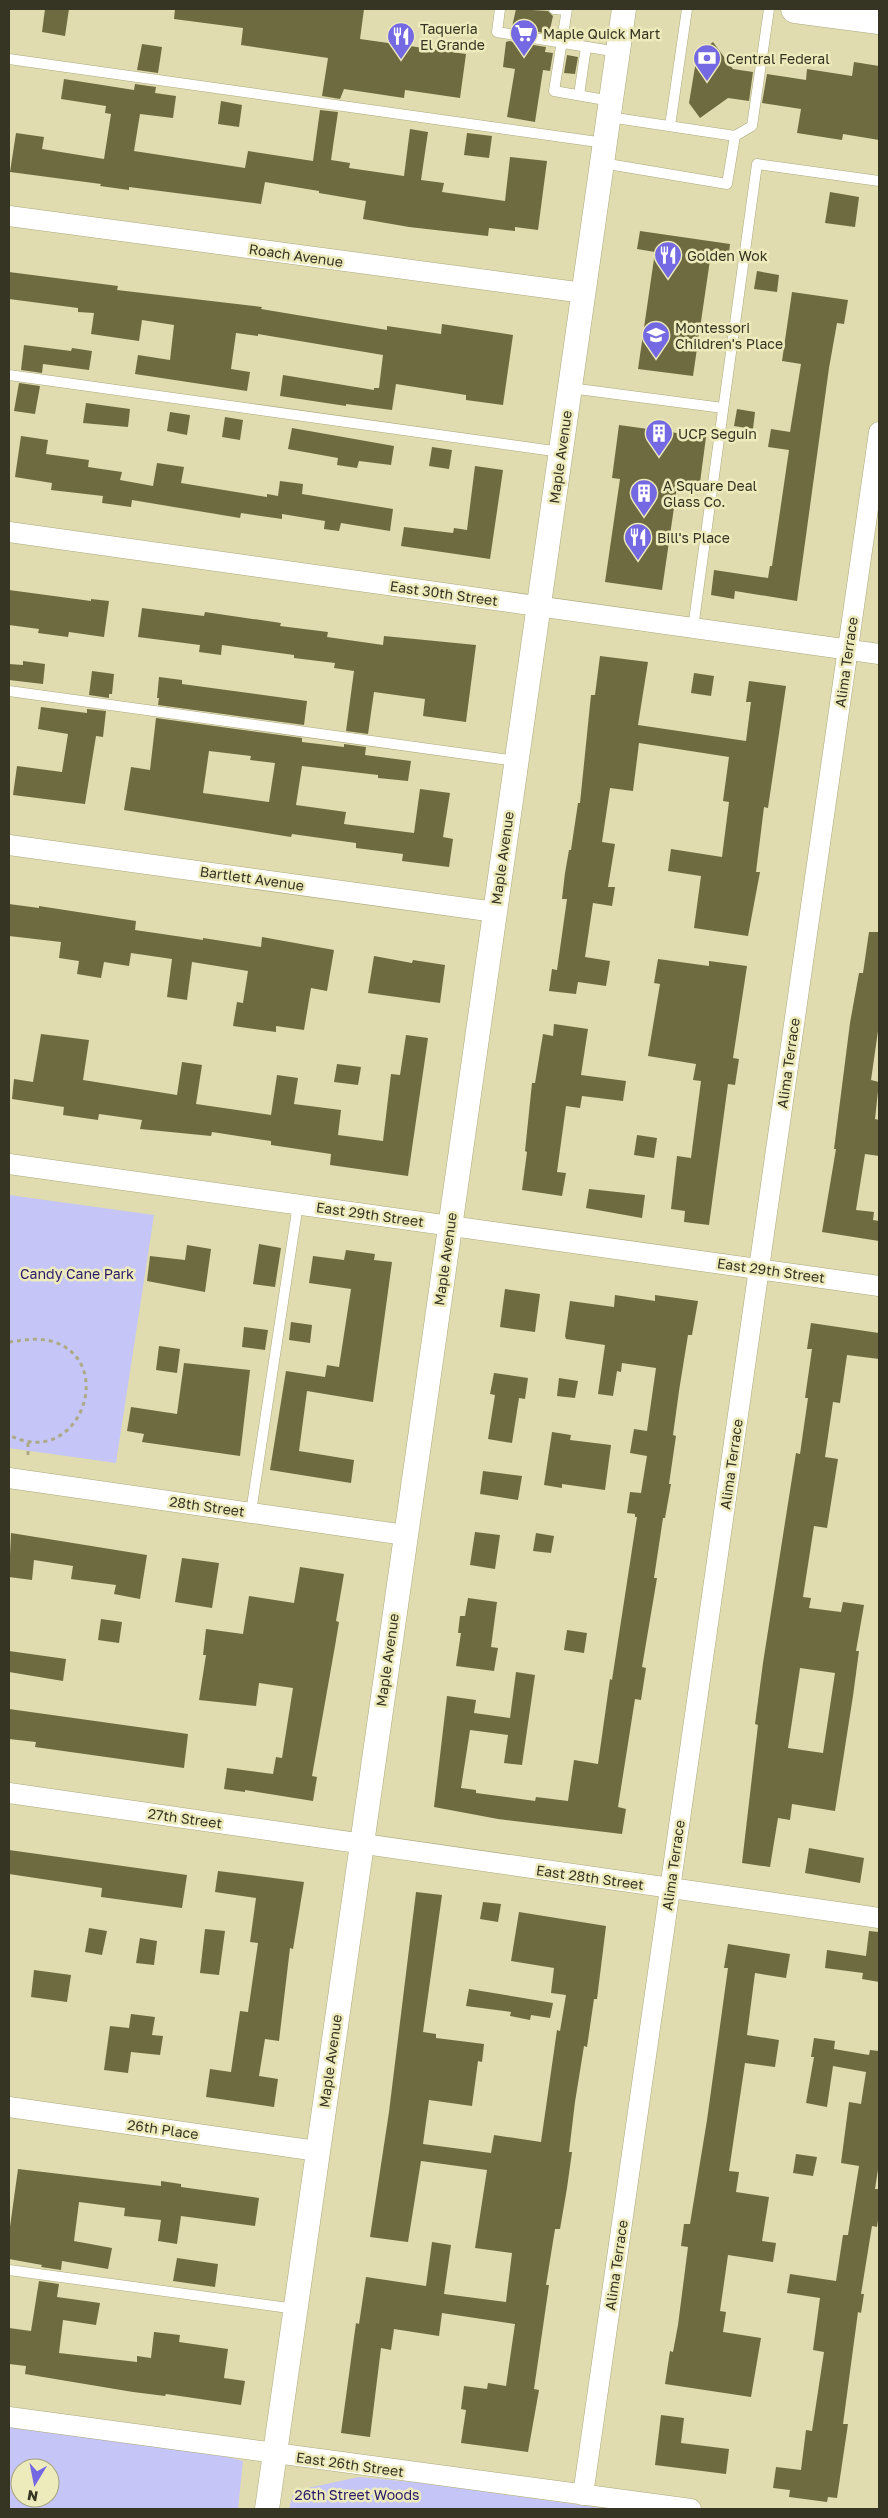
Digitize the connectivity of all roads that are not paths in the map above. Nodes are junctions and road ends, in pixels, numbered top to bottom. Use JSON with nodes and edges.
{"nodes":[{"id":1,"x":500,"y":9,"type":"edge"},
{"id":2,"x":554,"y":9,"type":"edge"},
{"id":3,"x":624,"y":9,"type":"edge"},
{"id":4,"x":687,"y":9,"type":"edge"},
{"id":5,"x":769,"y":9,"type":"edge"},
{"id":6,"x":801,"y":9,"type":"edge"},
{"id":7,"x":566,"y":10,"type":"edge"},
{"id":8,"x":879,"y":20,"type":"edge"},
{"id":9,"x":562,"y":43,"type":"junction"},
{"id":10,"x":586,"y":47,"type":"junction"},
{"id":11,"x":618,"y":52,"type":"junction"},
{"id":12,"x":9,"y":60,"type":"edge"},
{"id":13,"x":579,"y":96,"type":"junction"},
{"id":14,"x":610,"y":109,"type":"junction"},
{"id":15,"x":670,"y":126,"type":"junction"},
{"id":16,"x":735,"y":136,"type":"junction"},
{"id":17,"x":604,"y":153,"type":"junction"},
{"id":18,"x":879,"y":181,"type":"edge"},
{"id":19,"x":9,"y":216,"type":"edge"},
{"id":20,"x":584,"y":293,"type":"junction"},
{"id":21,"x":9,"y":374,"type":"edge"},
{"id":22,"x":570,"y":388,"type":"junction"},
{"id":23,"x":723,"y":408,"type":"junction"},
{"id":24,"x":879,"y":432,"type":"edge"},
{"id":25,"x":561,"y":452,"type":"junction"},
{"id":26,"x":9,"y":532,"type":"edge"},
{"id":27,"x":538,"y":606,"type":"junction"},
{"id":28,"x":693,"y":628,"type":"junction"},
{"id":29,"x":847,"y":649,"type":"junction"},
{"id":30,"x":879,"y":654,"type":"edge"},
{"id":31,"x":9,"y":691,"type":"edge"},
{"id":32,"x":516,"y":761,"type":"junction"},
{"id":33,"x":9,"y":845,"type":"edge"},
{"id":34,"x":495,"y":912,"type":"junction"},
{"id":35,"x":9,"y":1164,"type":"edge"},
{"id":36,"x":298,"y":1204,"type":"junction"},
{"id":37,"x":450,"y":1226,"type":"junction"},
{"id":38,"x":759,"y":1269,"type":"junction"},
{"id":39,"x":879,"y":1286,"type":"edge"},
{"id":40,"x":9,"y":1478,"type":"edge"},
{"id":41,"x":251,"y":1512,"type":"junction"},
{"id":42,"x":405,"y":1535,"type":"junction"},
{"id":43,"x":9,"y":1793,"type":"edge"},
{"id":44,"x":361,"y":1844,"type":"junction"},
{"id":45,"x":670,"y":1888,"type":"junction"},
{"id":46,"x":879,"y":1918,"type":"edge"},
{"id":47,"x":9,"y":2107,"type":"edge"},
{"id":48,"x":317,"y":2151,"type":"junction"},
{"id":49,"x":9,"y":2270,"type":"edge"},
{"id":50,"x":296,"y":2309,"type":"junction"},
{"id":51,"x":9,"y":2417,"type":"edge"},
{"id":52,"x":275,"y":2454,"type":"junction"},
{"id":53,"x":583,"y":2495,"type":"junction"},
{"id":54,"x":267,"y":2509,"type":"edge"},
{"id":55,"x":691,"y":2509,"type":"edge"}],
"edges":[{"from":1,"to":9,"type":"lane"},
{"from":2,"to":7,"type":"lane"},
{"from":3,"to":11,"type":"street","name":"Maple Avenue"},
{"from":4,"to":15,"type":"lane"},
{"from":5,"to":16,"type":"lane"},
{"from":6,"to":8,"type":"main road"},
{"from":7,"to":9,"type":"lane"},
{"from":9,"to":10,"type":"lane"},
{"from":9,"to":13,"type":"lane"},
{"from":10,"to":11,"type":"lane"},
{"from":10,"to":13,"type":"lane"},
{"from":11,"to":14,"type":"street","name":"Maple Avenue"},
{"from":12,"to":17,"type":"lane"},
{"from":13,"to":14,"type":"lane"},
{"from":14,"to":15,"type":"lane"},
{"from":14,"to":17,"type":"street","name":"Maple Avenue"},
{"from":15,"to":16,"type":"lane"},
{"from":16,"to":17,"type":"lane"},
{"from":17,"to":20,"type":"street","name":"Maple Avenue"},
{"from":18,"to":23,"type":"lane"},
{"from":19,"to":20,"type":"street","name":"Roach Avenue"},
{"from":20,"to":22,"type":"street","name":"Maple Avenue"},
{"from":21,"to":25,"type":"lane"},
{"from":22,"to":23,"type":"lane"},
{"from":22,"to":25,"type":"street","name":"Maple Avenue"},
{"from":23,"to":28,"type":"lane"},
{"from":24,"to":29,"type":"street","name":"Alima Terrace"},
{"from":25,"to":27,"type":"street","name":"Maple Avenue"},
{"from":26,"to":27,"type":"street","name":"East 30th Street"},
{"from":27,"to":28,"type":"street","name":"East 30th Street"},
{"from":27,"to":32,"type":"street","name":"Maple Avenue"},
{"from":28,"to":29,"type":"street","name":"East 30th Street"},
{"from":29,"to":30,"type":"street","name":"East 30th Street"},
{"from":29,"to":38,"type":"street","name":"Alima Terrace"},
{"from":31,"to":32,"type":"lane"},
{"from":32,"to":34,"type":"street","name":"Maple Avenue"},
{"from":33,"to":34,"type":"street","name":"Bartlett Avenue"},
{"from":34,"to":37,"type":"street","name":"Maple Avenue"},
{"from":35,"to":36,"type":"street","name":"East 29th Street"},
{"from":36,"to":37,"type":"street","name":"East 29th Street"},
{"from":36,"to":41,"type":"lane"},
{"from":37,"to":38,"type":"street","name":"East 29th Street"},
{"from":37,"to":42,"type":"street","name":"Maple Avenue"},
{"from":38,"to":39,"type":"street","name":"East 29th Street"},
{"from":38,"to":45,"type":"street","name":"Alima Terrace"},
{"from":40,"to":41,"type":"street","name":"28th Street"},
{"from":41,"to":42,"type":"street","name":"28th Street"},
{"from":42,"to":44,"type":"street","name":"Maple Avenue"},
{"from":43,"to":44,"type":"street","name":"27th Street"},
{"from":44,"to":45,"type":"street","name":"East 28th Street"},
{"from":44,"to":48,"type":"street","name":"Maple Avenue"},
{"from":45,"to":46,"type":"street","name":"East 28th Street"},
{"from":45,"to":53,"type":"street","name":"Alima Terrace"},
{"from":47,"to":48,"type":"street","name":"26th Place"},
{"from":48,"to":50,"type":"street","name":"Maple Avenue"},
{"from":49,"to":50,"type":"lane"},
{"from":50,"to":52,"type":"street","name":"Maple Avenue"},
{"from":51,"to":52,"type":"street","name":"East 26th Street"},
{"from":52,"to":53,"type":"street","name":"East 26th Street"},
{"from":52,"to":54,"type":"street","name":"Maple Avenue"},
{"from":53,"to":55,"type":"street","name":"East 26th Street"}]}
